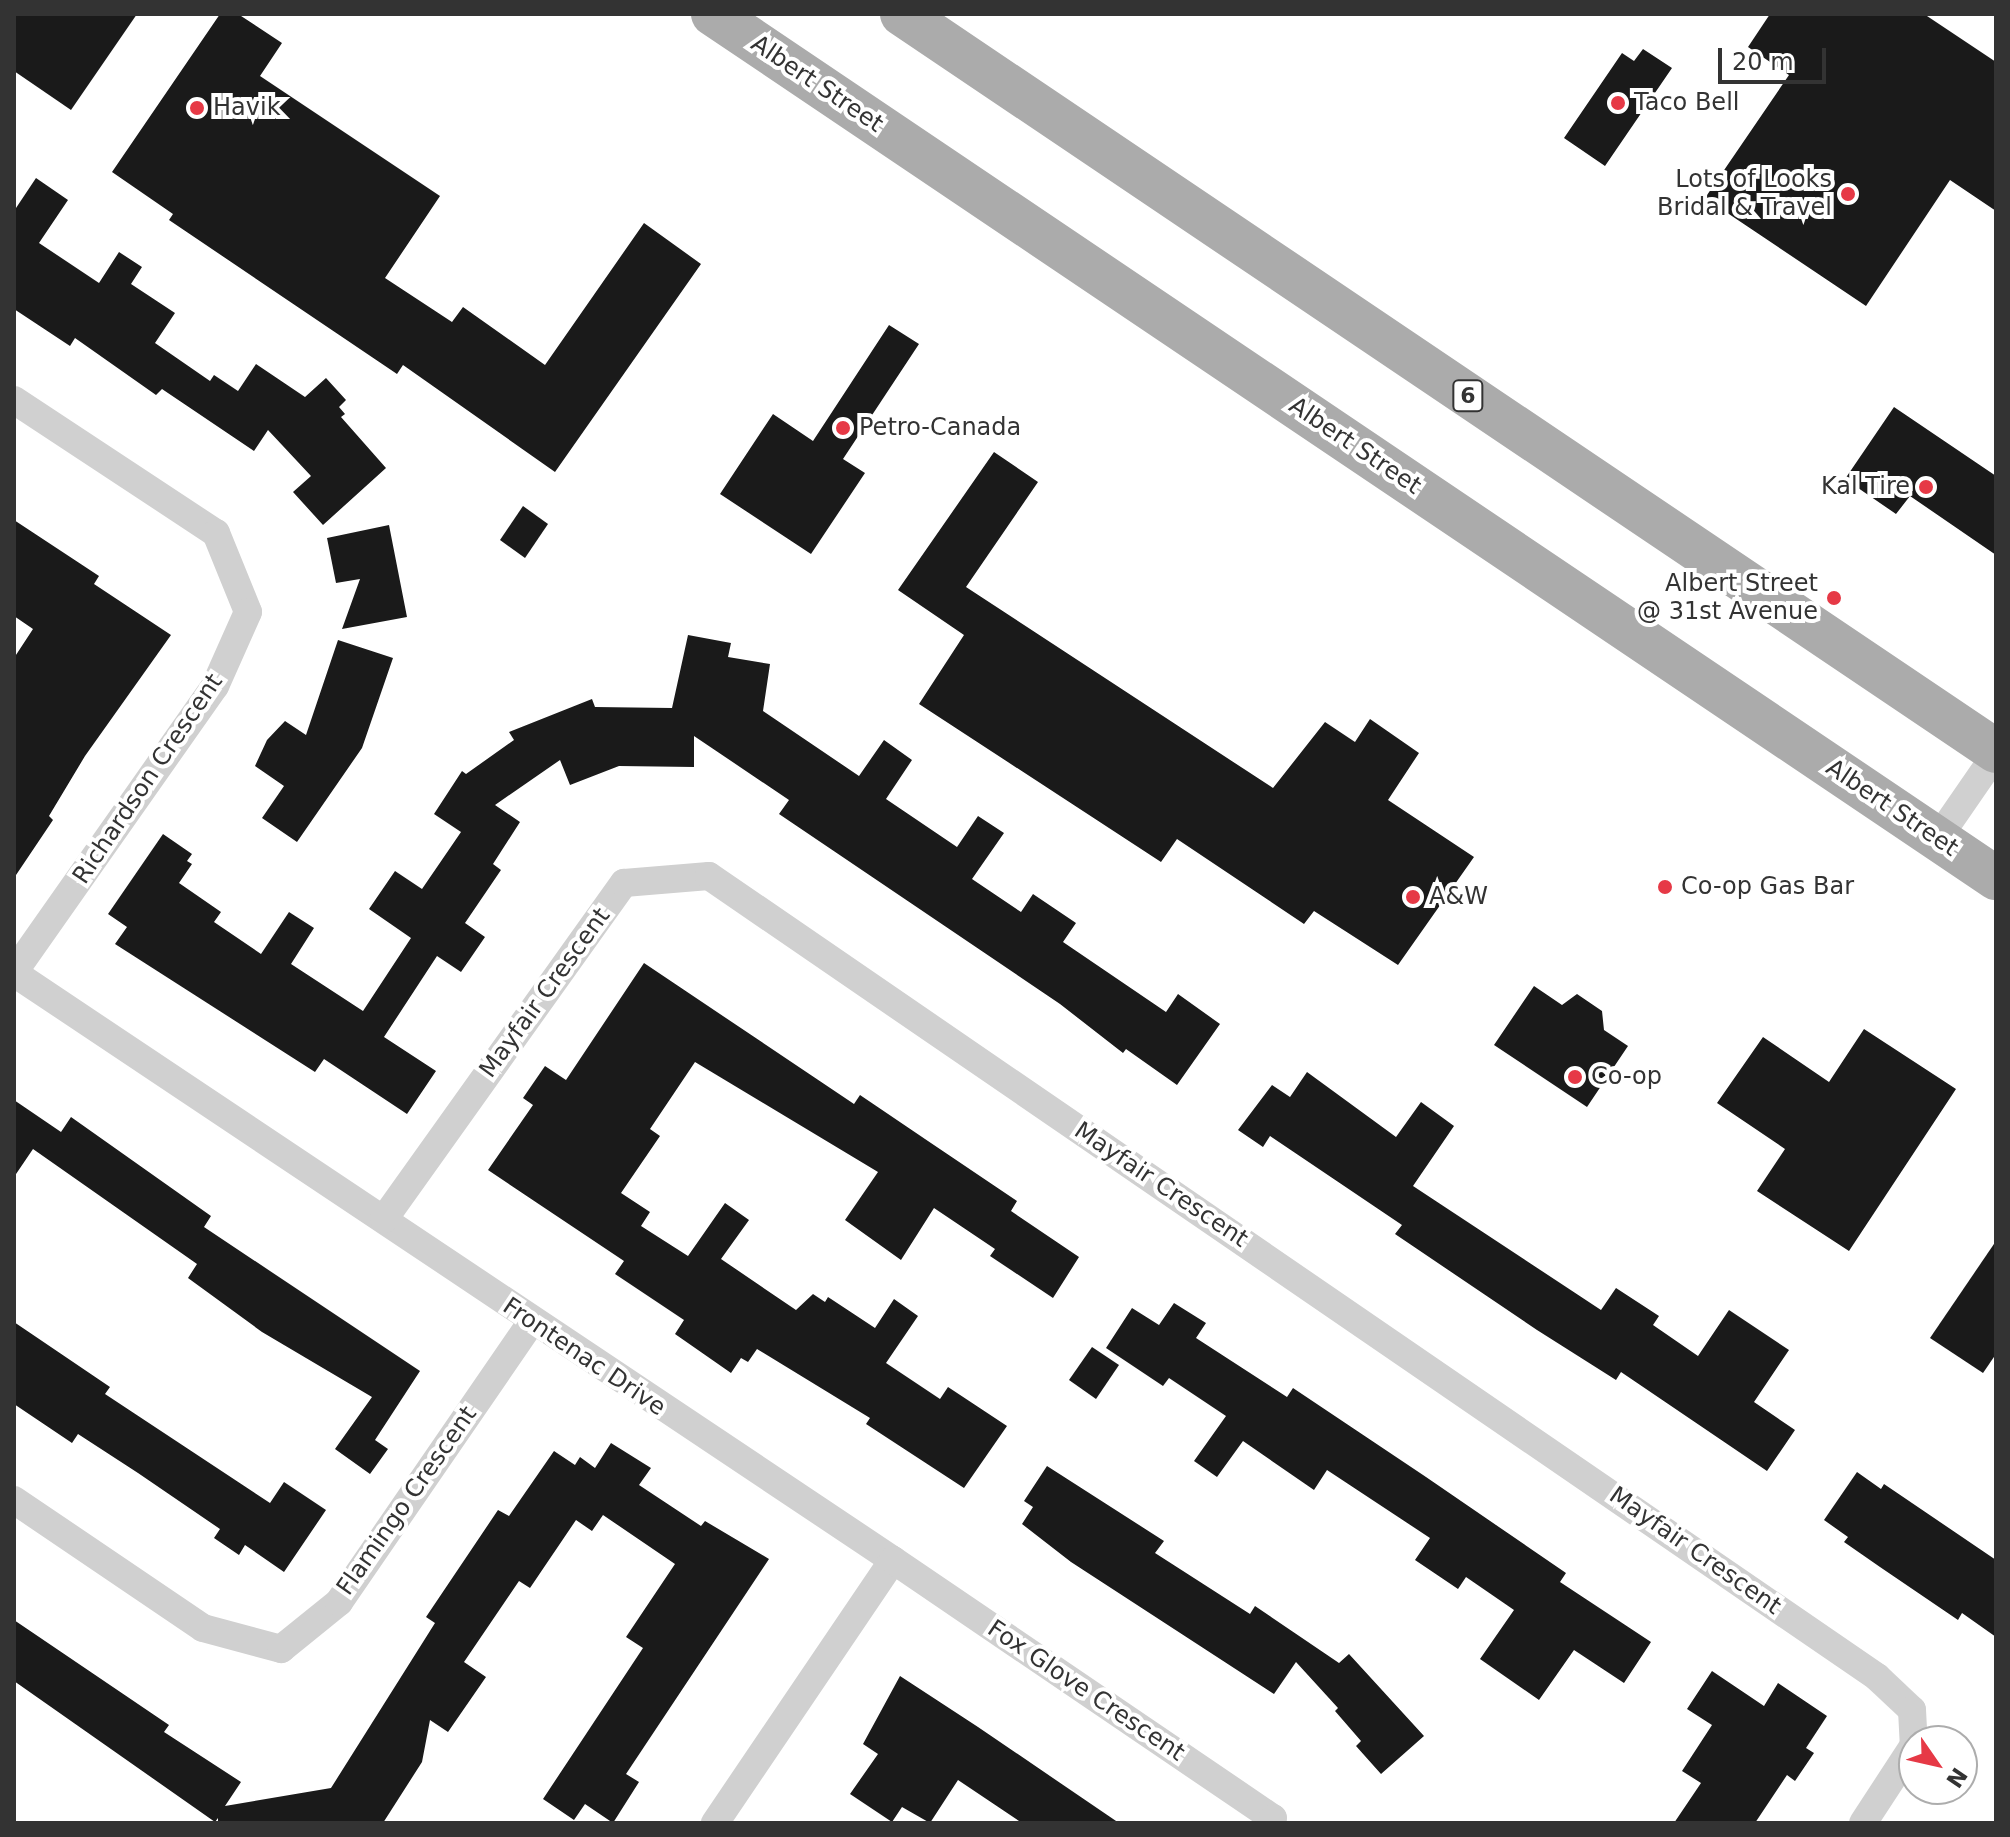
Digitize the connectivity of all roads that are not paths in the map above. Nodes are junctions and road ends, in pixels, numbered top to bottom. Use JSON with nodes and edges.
{"nodes":[{"id":1,"x":713,"y":14,"type":"edge"},
{"id":2,"x":902,"y":14,"type":"edge"},
{"id":3,"x":14,"y":400,"type":"edge"},
{"id":4,"x":1996,"y":752,"type":"edge"},
{"id":5,"x":1938,"y":838,"type":"junction"},
{"id":6,"x":1996,"y":878,"type":"edge"},
{"id":7,"x":14,"y":972,"type":"edge"},
{"id":8,"x":384,"y":1219,"type":"junction"},
{"id":9,"x":531,"y":1323,"type":"junction"},
{"id":10,"x":14,"y":1500,"type":"edge"},
{"id":11,"x":893,"y":1560,"type":"junction"},
{"id":12,"x":715,"y":1823,"type":"edge"},
{"id":13,"x":1270,"y":1823,"type":"edge"},
{"id":14,"x":1863,"y":1823,"type":"edge"}],
"edges":[{"from":1,"to":5,"type":"main road","name":"Albert Street"},
{"from":2,"to":4,"type":"main road","number":"6"},
{"from":3,"to":7,"type":"street","name":"Richardson Crescent"},
{"from":4,"to":5,"type":"street"},
{"from":5,"to":6,"type":"main road","name":"Albert Street"},
{"from":7,"to":8,"type":"street","name":"Frontenac Drive"},
{"from":8,"to":9,"type":"street","name":"Frontenac Drive"},
{"from":8,"to":14,"type":"street","name":"Mayfair Crescent"},
{"from":9,"to":10,"type":"street","name":"Flamingo Crescent"},
{"from":9,"to":11,"type":"street","name":"Frontenac Drive"},
{"from":11,"to":12,"type":"street"},
{"from":11,"to":13,"type":"street","name":"Fox Glove Crescent"}]}
